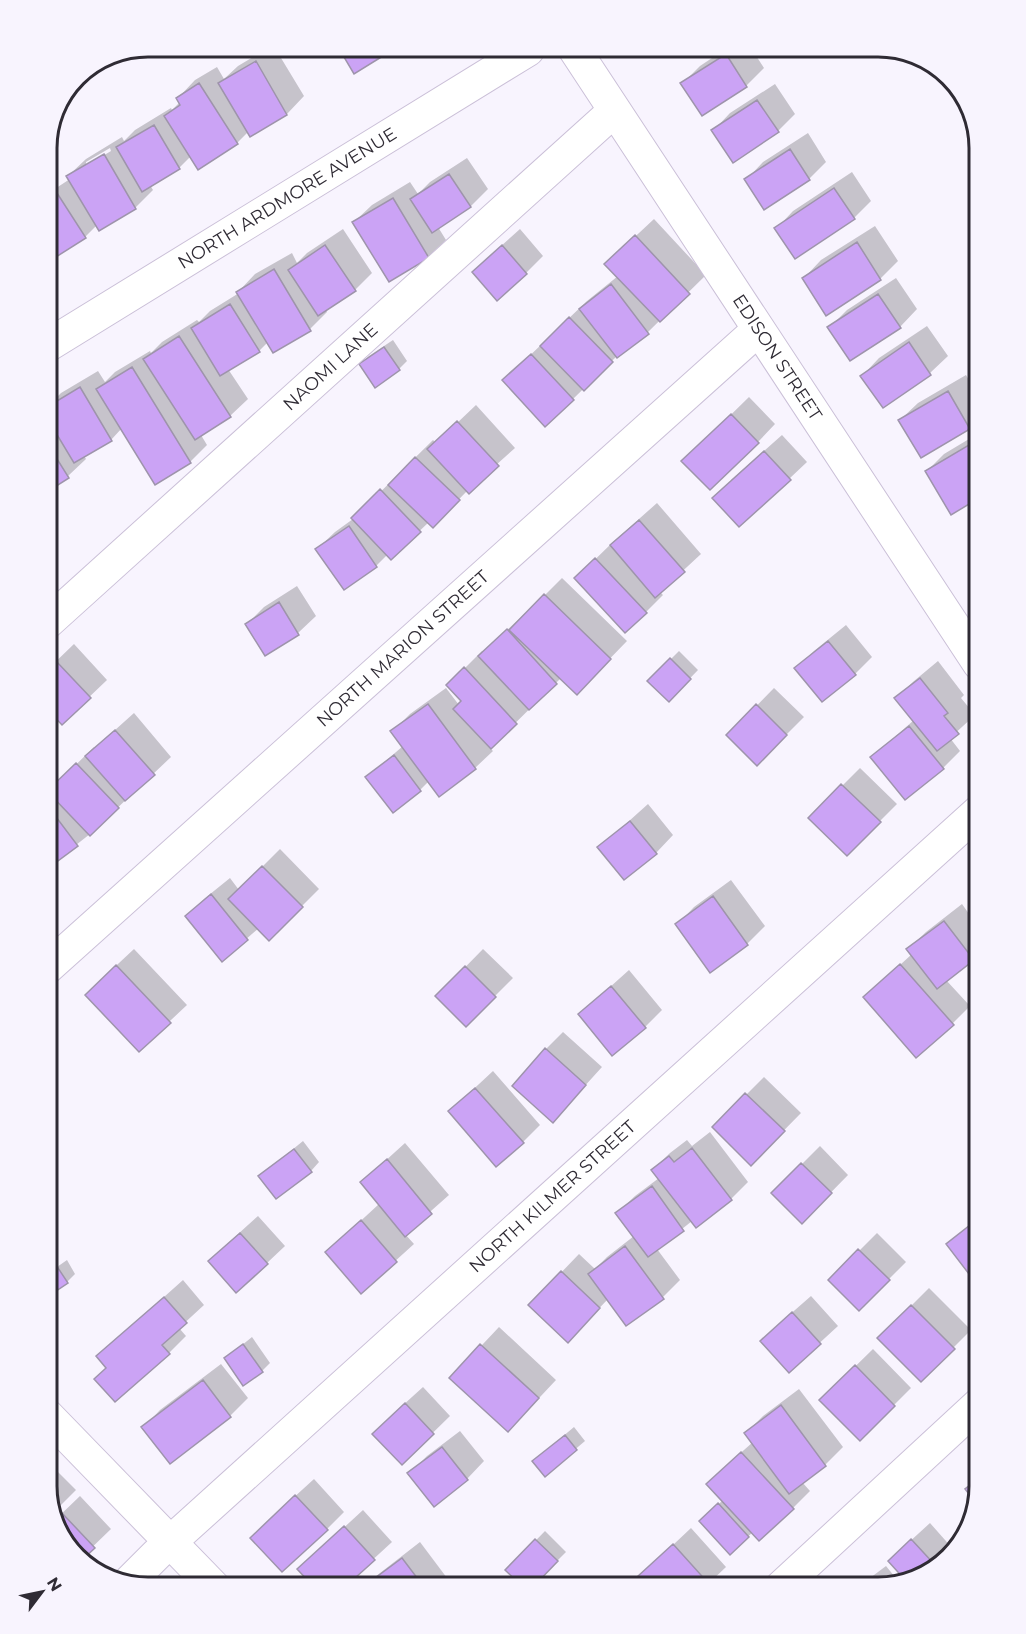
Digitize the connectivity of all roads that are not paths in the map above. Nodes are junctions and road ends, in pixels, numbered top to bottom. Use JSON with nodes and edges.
{"nodes":[{"id":1,"x":517,"y":57,"type":"edge"},
{"id":2,"x":579,"y":57,"type":"edge"},
{"id":3,"x":614,"y":111,"type":"junction"},
{"id":4,"x":758,"y":330,"type":"junction"},
{"id":5,"x":57,"y":340,"type":"edge"},
{"id":6,"x":57,"y":614,"type":"edge"},
{"id":7,"x":969,"y":629,"type":"edge"},
{"id":8,"x":969,"y":820,"type":"edge"},
{"id":9,"x":57,"y":959,"type":"edge"},
{"id":10,"x":969,"y":1414,"type":"edge"},
{"id":11,"x":57,"y":1425,"type":"edge"},
{"id":12,"x":170,"y":1543,"type":"junction"},
{"id":13,"x":135,"y":1576,"type":"edge"},
{"id":14,"x":204,"y":1577,"type":"edge"},
{"id":15,"x":792,"y":1577,"type":"edge"}],
"edges":[{"from":1,"to":5,"type":"street","name":"NORTH ARDMORE AVENUE"},
{"from":2,"to":3,"type":"street","name":"EDISON STREET"},
{"from":3,"to":4,"type":"street","name":"EDISON STREET"},
{"from":3,"to":6,"type":"street","name":"NAOMI LANE"},
{"from":4,"to":7,"type":"street","name":"EDISON STREET"},
{"from":4,"to":9,"type":"street","name":"NORTH MARION STREET"},
{"from":8,"to":12,"type":"street","name":"NORTH KILMER STREET"},
{"from":10,"to":15,"type":"street"},
{"from":11,"to":12,"type":"street"},
{"from":12,"to":13,"type":"street","name":"NORTH KILMER STREET"},
{"from":12,"to":14,"type":"street"}]}
